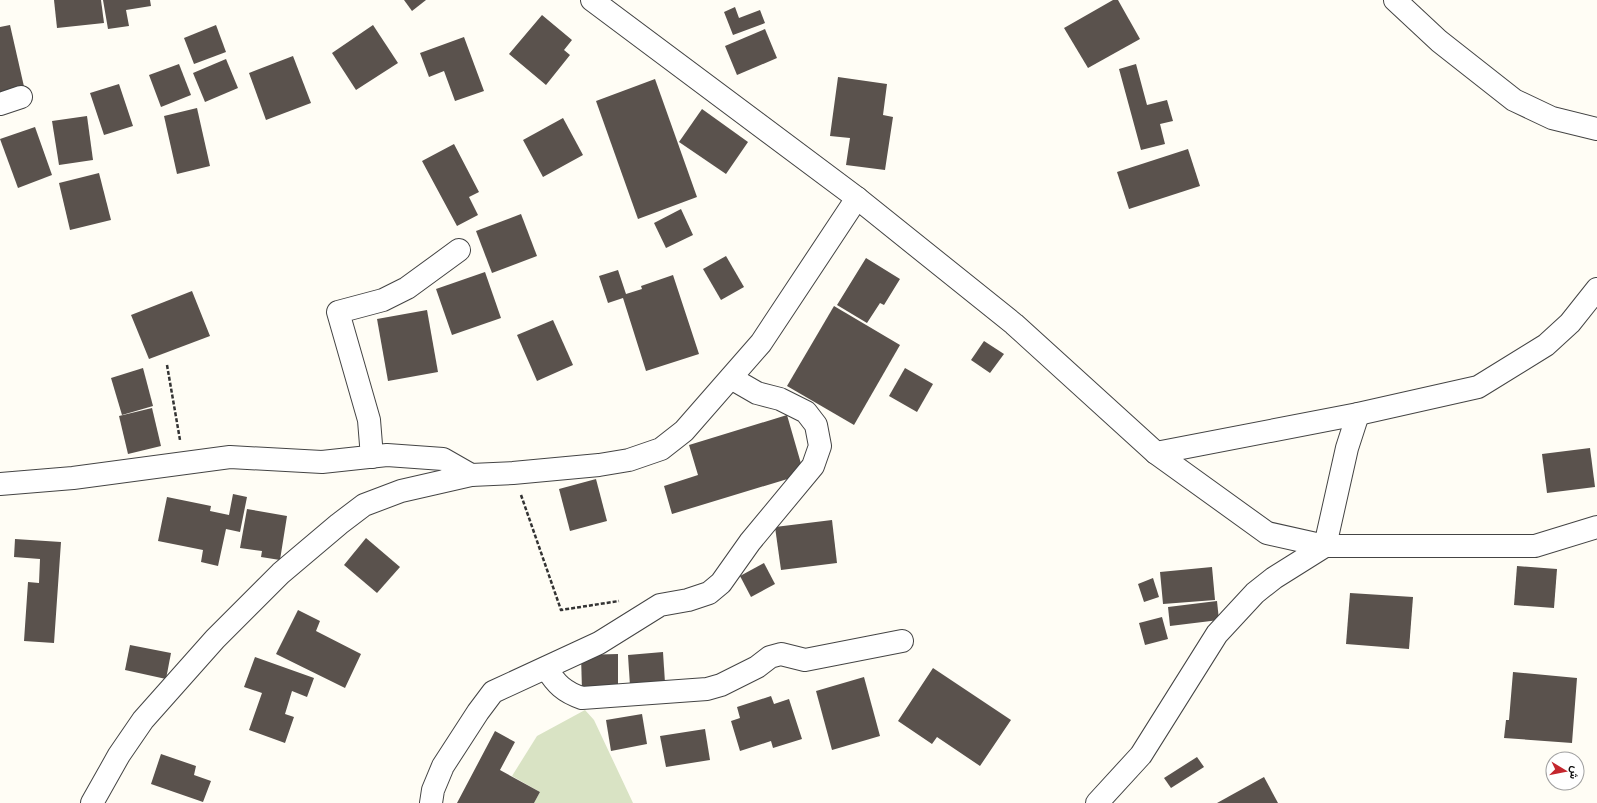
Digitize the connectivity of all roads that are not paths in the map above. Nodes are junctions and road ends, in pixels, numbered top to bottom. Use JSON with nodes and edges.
{"nodes":[{"id":1,"x":592,"y":0,"type":"edge"},
{"id":2,"x":1395,"y":0,"type":"edge"},
{"id":3,"x":21,"y":97,"type":"dead end"},
{"id":4,"x":0,"y":104,"type":"edge"},
{"id":5,"x":1597,"y":129,"type":"edge"},
{"id":6,"x":857,"y":198,"type":"junction"},
{"id":7,"x":459,"y":250,"type":"dead end"},
{"id":8,"x":1597,"y":289,"type":"edge"},
{"id":9,"x":731,"y":378,"type":"junction"},
{"id":10,"x":1358,"y":414,"type":"junction"},
{"id":11,"x":1156,"y":453,"type":"junction"},
{"id":12,"x":372,"y":457,"type":"junction"},
{"id":13,"x":472,"y":475,"type":"junction"},
{"id":14,"x":0,"y":484,"type":"edge"},
{"id":15,"x":1597,"y":527,"type":"edge"},
{"id":16,"x":1325,"y":546,"type":"junction"},
{"id":17,"x":902,"y":641,"type":"dead end"},
{"id":18,"x":546,"y":668,"type":"junction"},
{"id":19,"x":92,"y":803,"type":"edge"},
{"id":20,"x":431,"y":803,"type":"edge"},
{"id":21,"x":1097,"y":803,"type":"edge"}],
"edges":[{"from":1,"to":6,"type":"street"},
{"from":2,"to":5,"type":"street"},
{"from":3,"to":4,"type":"street"},
{"from":6,"to":9,"type":"street"},
{"from":6,"to":11,"type":"street"},
{"from":7,"to":12,"type":"street"},
{"from":8,"to":10,"type":"street"},
{"from":9,"to":13,"type":"street"},
{"from":9,"to":18,"type":"street"},
{"from":10,"to":11,"type":"street"},
{"from":10,"to":16,"type":"street"},
{"from":11,"to":16,"type":"street"},
{"from":12,"to":13,"type":"street"},
{"from":12,"to":14,"type":"street"},
{"from":13,"to":19,"type":"street"},
{"from":15,"to":16,"type":"street"},
{"from":16,"to":21,"type":"street"},
{"from":17,"to":18,"type":"street"},
{"from":18,"to":20,"type":"street"}]}
